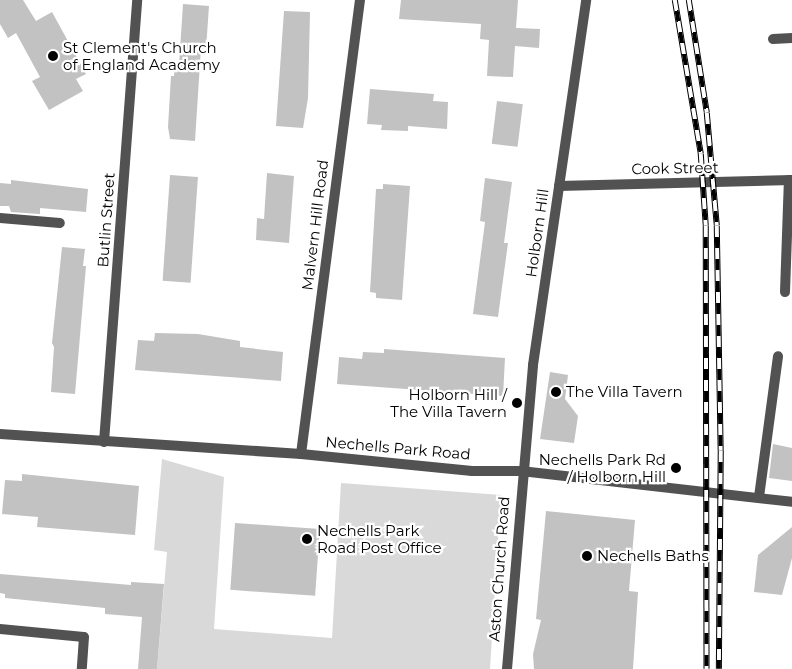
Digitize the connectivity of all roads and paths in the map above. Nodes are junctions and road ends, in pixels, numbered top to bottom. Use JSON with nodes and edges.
{"nodes":[{"id":1,"x":137,"y":0,"type":"edge"},
{"id":2,"x":360,"y":0,"type":"edge"},
{"id":3,"x":586,"y":0,"type":"edge"},
{"id":4,"x":792,"y":38,"type":"edge"},
{"id":5,"x":773,"y":39,"type":"dead end"},
{"id":6,"x":790,"y":180,"type":"edge"},
{"id":7,"x":559,"y":186,"type":"junction"},
{"id":8,"x":0,"y":218,"type":"edge"},
{"id":9,"x":60,"y":223,"type":"dead end"},
{"id":10,"x":785,"y":292,"type":"dead end"},
{"id":11,"x":778,"y":356,"type":"dead end"},
{"id":12,"x":0,"y":434,"type":"edge"},
{"id":13,"x":104,"y":442,"type":"junction"},
{"id":14,"x":300,"y":454,"type":"junction"},
{"id":15,"x":521,"y":471,"type":"junction"},
{"id":16,"x":759,"y":497,"type":"junction"},
{"id":17,"x":792,"y":502,"type":"edge"},
{"id":18,"x":0,"y":629,"type":"edge"},
{"id":19,"x":82,"y":669,"type":"edge"},
{"id":20,"x":507,"y":669,"type":"edge"}],
"edges":[{"from":1,"to":13,"type":"street","name":"Butlin Street"},
{"from":2,"to":14,"type":"street","name":"Malvern Hill Road"},
{"from":3,"to":7,"type":"street","name":"Holborn Hill"},
{"from":4,"to":5,"type":"street"},
{"from":6,"to":7,"type":"street","name":"Cook Street"},
{"from":6,"to":10,"type":"street"},
{"from":7,"to":15,"type":"street","name":"Holborn Hill"},
{"from":8,"to":9,"type":"street"},
{"from":11,"to":16,"type":"street"},
{"from":12,"to":13,"type":"street","name":"Nechells Park Road"},
{"from":13,"to":14,"type":"street","name":"Nechells Park Road"},
{"from":14,"to":15,"type":"street","name":"Nechells Park Road"},
{"from":15,"to":16,"type":"street","name":"Nechells Park Road"},
{"from":15,"to":20,"type":"street","name":"Aston Church Road"},
{"from":16,"to":17,"type":"street","name":"Nechells Park Road"},
{"from":18,"to":19,"type":"street"}]}
